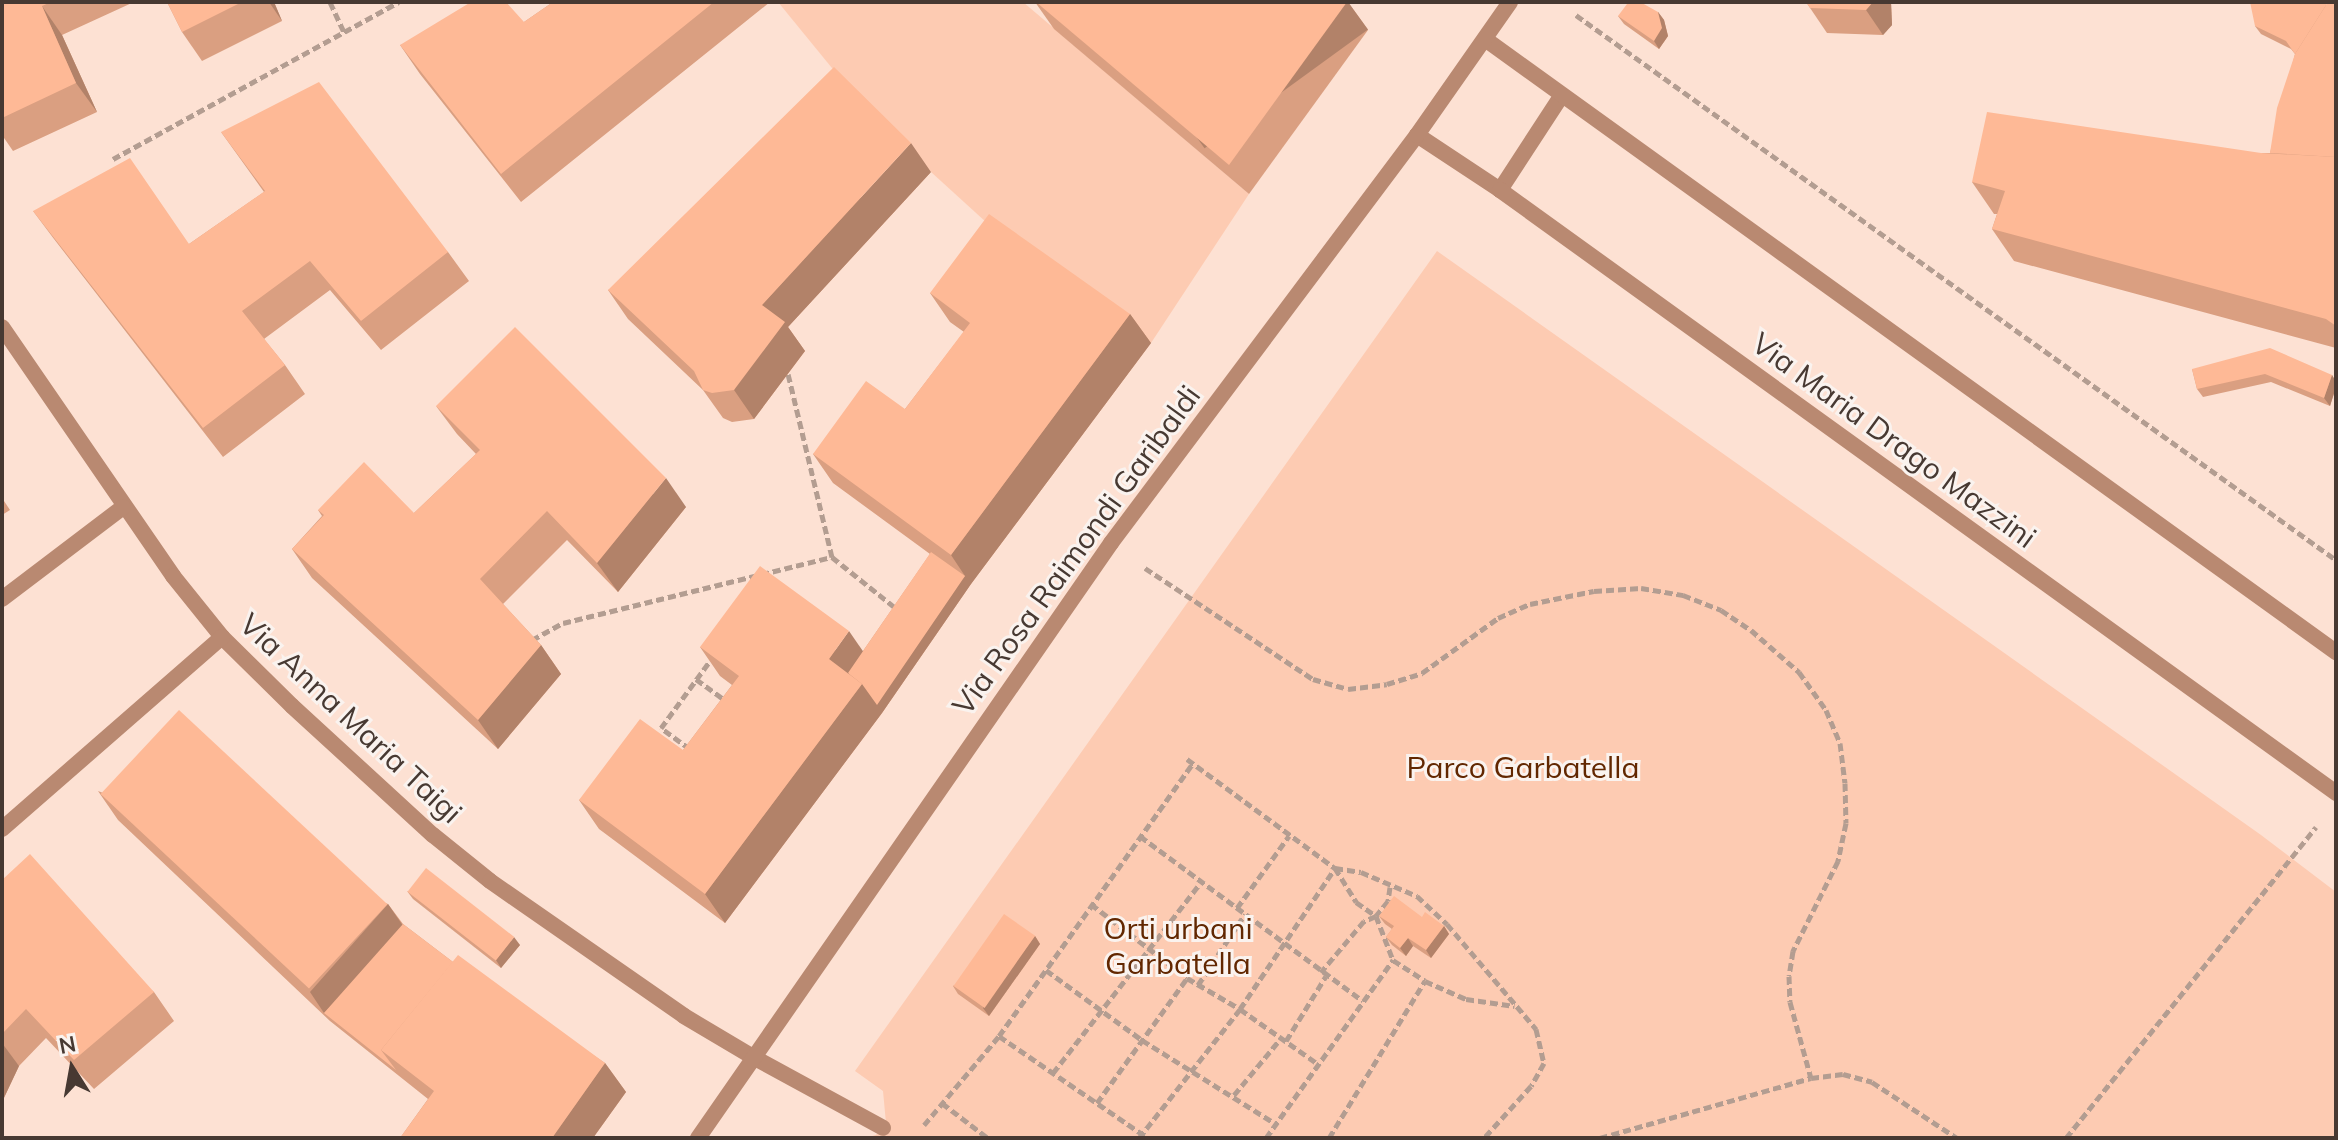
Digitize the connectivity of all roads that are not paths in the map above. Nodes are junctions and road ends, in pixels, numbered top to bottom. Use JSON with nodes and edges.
{"nodes":[{"id":1,"x":1510,"y":2,"type":"edge"},
{"id":2,"x":1485,"y":39,"type":"junction"},
{"id":3,"x":1562,"y":95,"type":"junction"},
{"id":4,"x":1417,"y":135,"type":"junction"},
{"id":5,"x":1500,"y":190,"type":"junction"},
{"id":6,"x":2,"y":327,"type":"edge"},
{"id":7,"x":123,"y":507,"type":"junction"},
{"id":8,"x":2,"y":599,"type":"edge"},
{"id":9,"x":222,"y":637,"type":"junction"},
{"id":10,"x":2336,"y":652,"type":"edge"},
{"id":11,"x":2336,"y":793,"type":"edge"},
{"id":12,"x":2,"y":829,"type":"edge"},
{"id":13,"x":753,"y":1057,"type":"junction"},
{"id":14,"x":883,"y":1128,"type":"dead end"},
{"id":15,"x":698,"y":1138,"type":"edge"}],
"edges":[{"from":1,"to":2,"type":"street","name":"Via Rosa Raimondi Garibaldi"},
{"from":2,"to":3,"type":"street"},
{"from":2,"to":4,"type":"street","name":"Via Rosa Raimondi Garibaldi"},
{"from":3,"to":5,"type":"street"},
{"from":3,"to":10,"type":"street"},
{"from":4,"to":5,"type":"street","name":"Via Maria Drago Mazzini"},
{"from":4,"to":13,"type":"street","name":"Via Rosa Raimondi Garibaldi"},
{"from":5,"to":11,"type":"street","name":"Via Maria Drago Mazzini"},
{"from":6,"to":7,"type":"street","name":"Via Anna Maria Taigi"},
{"from":7,"to":8,"type":"street"},
{"from":7,"to":9,"type":"street","name":"Via Anna Maria Taigi"},
{"from":9,"to":12,"type":"street"},
{"from":9,"to":13,"type":"street","name":"Via Anna Maria Taigi"},
{"from":13,"to":14,"type":"street","name":"Via Anna Maria Taigi"},
{"from":13,"to":15,"type":"street","name":"Via Rosa Raimondi Garibaldi"}]}
